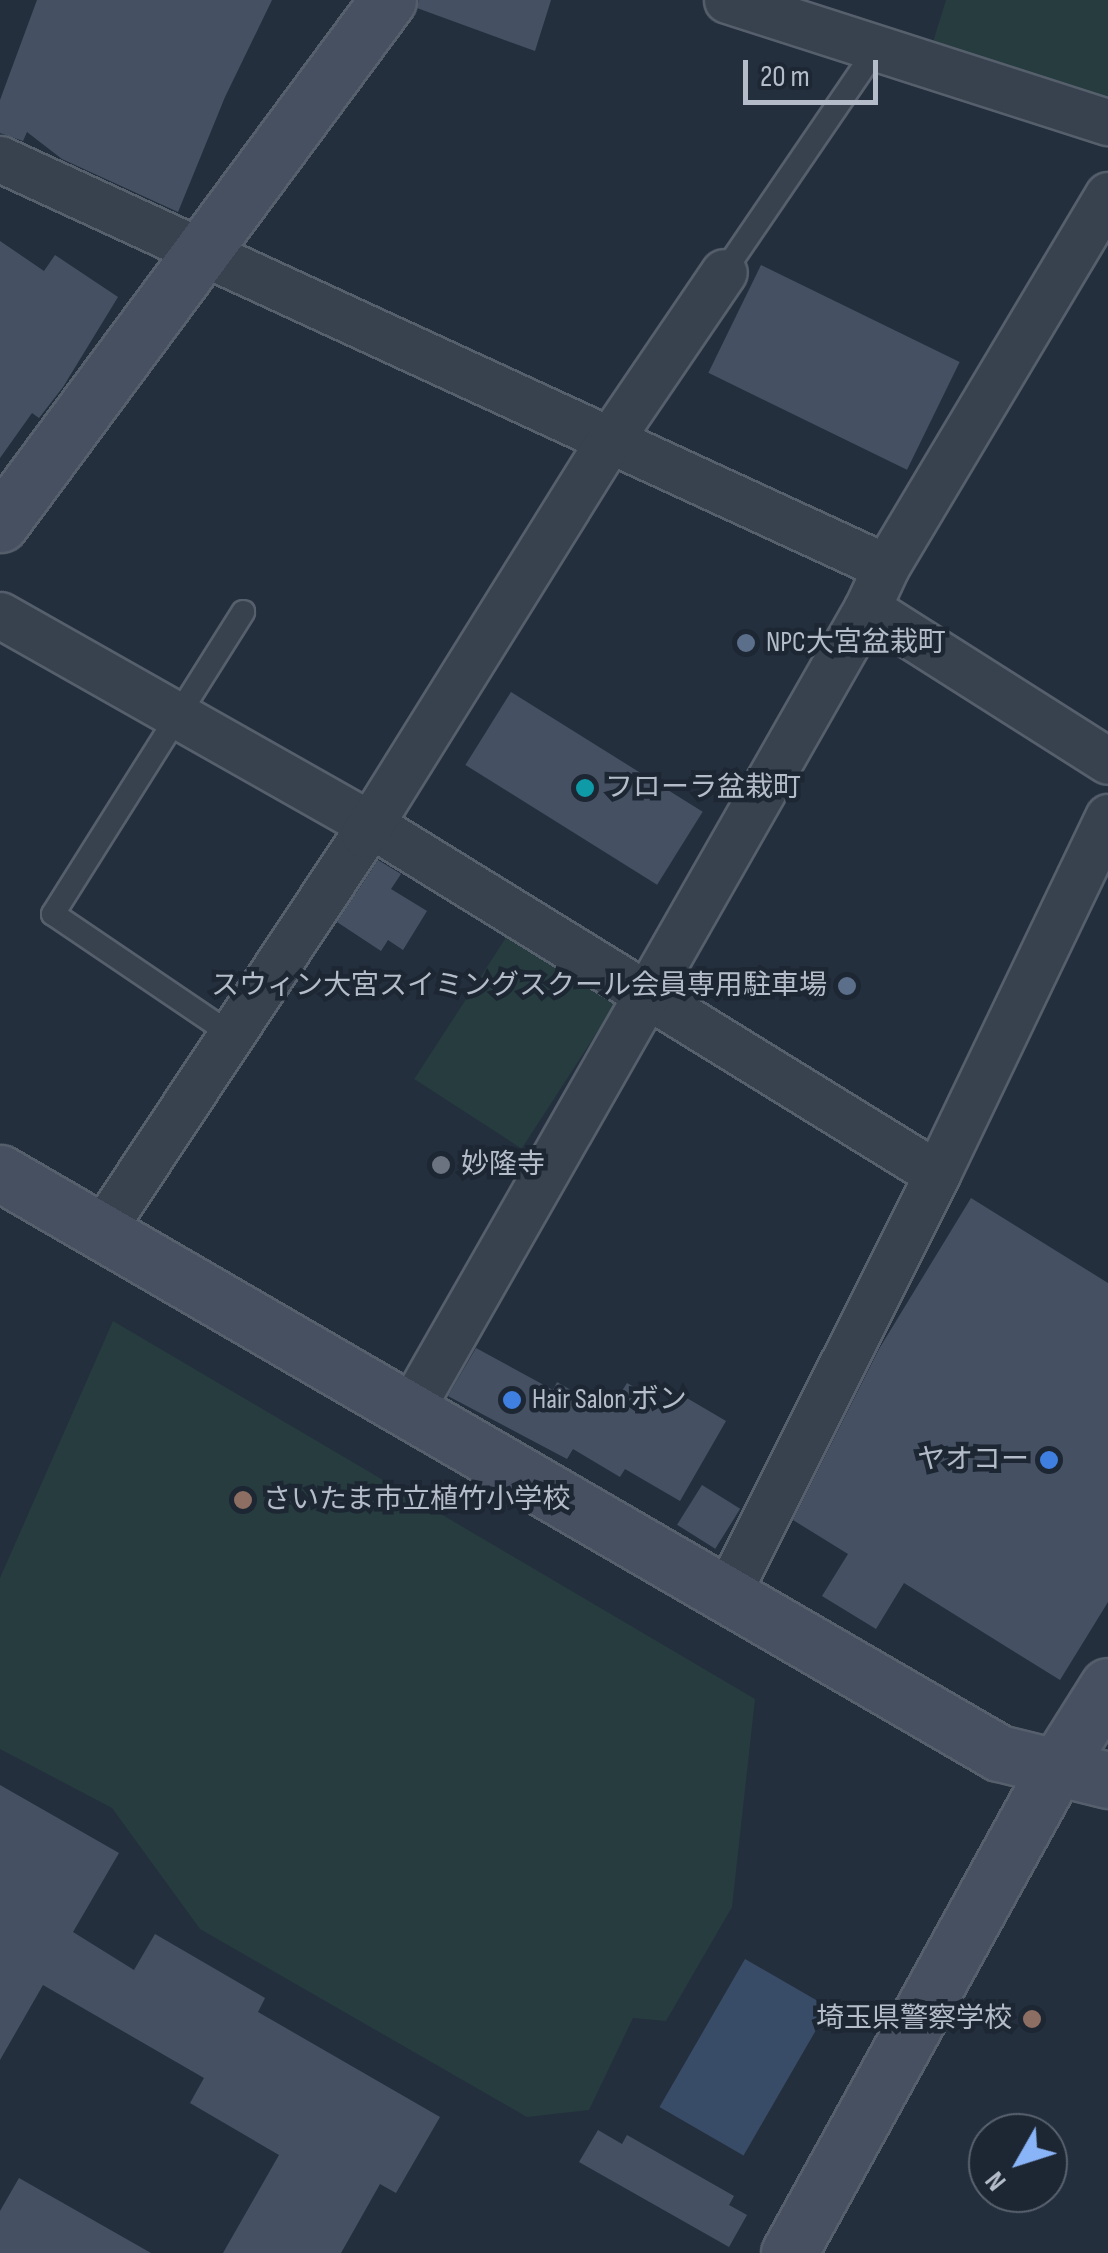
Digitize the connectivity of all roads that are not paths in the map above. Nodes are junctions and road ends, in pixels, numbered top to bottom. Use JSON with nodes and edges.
{"nodes":[{"id":1,"x":388,"y":0,"type":"edge"},
{"id":2,"x":727,"y":0,"type":"edge"},
{"id":3,"x":878,"y":46,"type":"junction"},
{"id":4,"x":1108,"y":122,"type":"edge"},
{"id":5,"x":0,"y":159,"type":"edge"},
{"id":6,"x":1108,"y":194,"type":"edge"},
{"id":7,"x":200,"y":254,"type":"junction"},
{"id":8,"x":724,"y":272,"type":"joint"},
{"id":9,"x":609,"y":442,"type":"junction"},
{"id":10,"x":0,"y":524,"type":"edge"},
{"id":11,"x":886,"y":567,"type":"junction"},
{"id":12,"x":867,"y":608,"type":"junction"},
{"id":13,"x":244,"y":612,"type":"dead end"},
{"id":14,"x":0,"y":615,"type":"edge"},
{"id":15,"x":178,"y":716,"type":"junction"},
{"id":16,"x":1108,"y":761,"type":"edge"},
{"id":17,"x":1108,"y":817,"type":"edge"},
{"id":18,"x":370,"y":824,"type":"junction"},
{"id":19,"x":646,"y":999,"type":"junction"},
{"id":20,"x":232,"y":1035,"type":"junction"},
{"id":21,"x":0,"y":1173,"type":"edge"},
{"id":22,"x":938,"y":1174,"type":"junction"},
{"id":23,"x":100,"y":1234,"type":"junction"},
{"id":24,"x":409,"y":1412,"type":"junction"},
{"id":25,"x":726,"y":1596,"type":"junction"},
{"id":26,"x":1108,"y":1686,"type":"edge"},
{"id":27,"x":1055,"y":1770,"type":"junction"},
{"id":28,"x":1108,"y":1780,"type":"edge"},
{"id":29,"x":789,"y":2253,"type":"edge"}],
"edges":[{"from":1,"to":7,"type":"street"},
{"from":2,"to":3,"type":"street"},
{"from":3,"to":4,"type":"street"},
{"from":3,"to":8,"type":"lane"},
{"from":5,"to":7,"type":"street"},
{"from":6,"to":11,"type":"street"},
{"from":7,"to":9,"type":"street"},
{"from":7,"to":10,"type":"street"},
{"from":8,"to":9,"type":"street"},
{"from":9,"to":11,"type":"street"},
{"from":9,"to":18,"type":"street"},
{"from":11,"to":12,"type":"street"},
{"from":12,"to":16,"type":"street"},
{"from":12,"to":19,"type":"street"},
{"from":13,"to":15,"type":"lane"},
{"from":14,"to":15,"type":"street"},
{"from":15,"to":18,"type":"street"},
{"from":15,"to":20,"type":"lane"},
{"from":17,"to":22,"type":"street"},
{"from":18,"to":19,"type":"street"},
{"from":18,"to":20,"type":"street"},
{"from":19,"to":22,"type":"street"},
{"from":19,"to":24,"type":"street"},
{"from":20,"to":23,"type":"street"},
{"from":21,"to":23,"type":"street"},
{"from":22,"to":25,"type":"street"},
{"from":23,"to":24,"type":"street"},
{"from":24,"to":25,"type":"street"},
{"from":25,"to":27,"type":"street"},
{"from":26,"to":27,"type":"street"},
{"from":27,"to":28,"type":"street"},
{"from":27,"to":29,"type":"street"}]}
